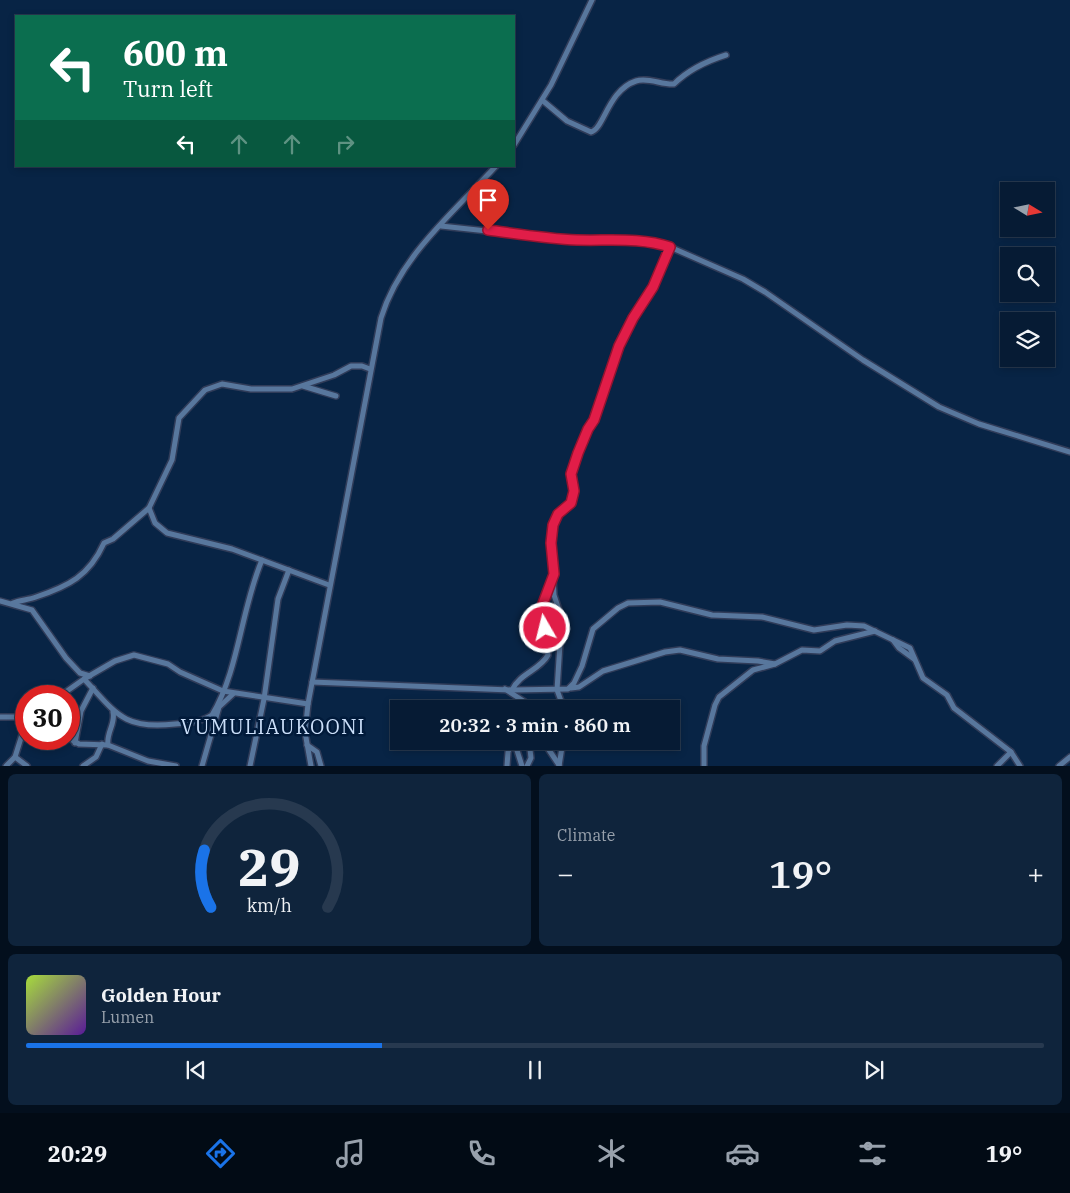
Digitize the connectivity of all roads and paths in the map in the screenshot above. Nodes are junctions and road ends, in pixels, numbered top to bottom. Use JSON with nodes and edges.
{"nodes":[{"id":1,"x":592,"y":0,"type":"edge"},
{"id":2,"x":726,"y":56,"type":"dead end"},
{"id":3,"x":542,"y":100,"type":"junction"},
{"id":4,"x":515,"y":143,"type":"edge"},
{"id":5,"x":495,"y":167,"type":"edge"},
{"id":6,"x":441,"y":226,"type":"junction"},
{"id":7,"x":670,"y":247,"type":"junction"},
{"id":8,"x":370,"y":369,"type":"junction"},
{"id":9,"x":303,"y":386,"type":"junction"},
{"id":10,"x":336,"y":396,"type":"dead end"},
{"id":11,"x":1070,"y":452,"type":"edge"},
{"id":12,"x":149,"y":508,"type":"junction"},
{"id":13,"x":262,"y":560,"type":"junction"},
{"id":14,"x":289,"y":570,"type":"junction"},
{"id":15,"x":554,"y":574,"type":"junction"},
{"id":16,"x":330,"y":585,"type":"junction"},
{"id":17,"x":0,"y":601,"type":"edge"},
{"id":18,"x":13,"y":603,"type":"junction"},
{"id":19,"x":876,"y":631,"type":"junction"},
{"id":20,"x":775,"y":664,"type":"junction"},
{"id":21,"x":90,"y":676,"type":"junction"},
{"id":22,"x":84,"y":679,"type":"junction"},
{"id":23,"x":312,"y":682,"type":"junction"},
{"id":24,"x":76,"y":685,"type":"edge"},
{"id":25,"x":92,"y":688,"type":"junction"},
{"id":26,"x":570,"y":688,"type":"junction"},
{"id":27,"x":505,"y":689,"type":"junction"},
{"id":28,"x":512,"y":690,"type":"junction"},
{"id":29,"x":557,"y":690,"type":"junction"},
{"id":30,"x":223,"y":691,"type":"junction"},
{"id":31,"x":234,"y":694,"type":"junction"},
{"id":32,"x":264,"y":699,"type":"junction"},
{"id":33,"x":522,"y":700,"type":"edge"},
{"id":34,"x":561,"y":700,"type":"edge"},
{"id":35,"x":308,"y":704,"type":"junction"},
{"id":36,"x":113,"y":712,"type":"junction"},
{"id":37,"x":80,"y":716,"type":"edge"},
{"id":38,"x":15,"y":717,"type":"edge"},
{"id":39,"x":0,"y":718,"type":"edge"},
{"id":40,"x":80,"y":743,"type":"edge"},
{"id":41,"x":307,"y":744,"type":"junction"},
{"id":42,"x":105,"y":745,"type":"junction"},
{"id":43,"x":17,"y":750,"type":"edge"},
{"id":44,"x":509,"y":750,"type":"edge"},
{"id":45,"x":516,"y":750,"type":"edge"},
{"id":46,"x":530,"y":750,"type":"edge"},
{"id":47,"x":549,"y":750,"type":"edge"},
{"id":48,"x":562,"y":750,"type":"edge"},
{"id":49,"x":1010,"y":752,"type":"junction"},
{"id":50,"x":15,"y":757,"type":"junction"},
{"id":51,"x":1070,"y":757,"type":"edge"},
{"id":52,"x":159,"y":764,"type":"edge"},
{"id":53,"x":559,"y":765,"type":"edge"},
{"id":54,"x":6,"y":766,"type":"edge"},
{"id":55,"x":27,"y":766,"type":"edge"},
{"id":56,"x":83,"y":766,"type":"edge"},
{"id":57,"x":176,"y":766,"type":"edge"},
{"id":58,"x":202,"y":766,"type":"edge"},
{"id":59,"x":250,"y":766,"type":"edge"},
{"id":60,"x":311,"y":766,"type":"edge"},
{"id":61,"x":321,"y":766,"type":"edge"},
{"id":62,"x":506,"y":766,"type":"edge"},
{"id":63,"x":522,"y":766,"type":"edge"},
{"id":64,"x":527,"y":766,"type":"edge"},
{"id":65,"x":704,"y":766,"type":"edge"},
{"id":66,"x":997,"y":766,"type":"edge"},
{"id":67,"x":1020,"y":766,"type":"edge"},
{"id":68,"x":1059,"y":766,"type":"edge"}],
"edges":[{"from":1,"to":3,"type":"street"},
{"from":2,"to":3,"type":"street"},
{"from":3,"to":4,"type":"street"},
{"from":5,"to":6,"type":"street"},
{"from":6,"to":7,"type":"street"},
{"from":6,"to":8,"type":"street"},
{"from":7,"to":11,"type":"street"},
{"from":7,"to":15,"type":"street"},
{"from":8,"to":9,"type":"street"},
{"from":8,"to":16,"type":"street"},
{"from":9,"to":10,"type":"street"},
{"from":9,"to":12,"type":"street"},
{"from":12,"to":13,"type":"street"},
{"from":12,"to":18,"type":"street"},
{"from":13,"to":14,"type":"street"},
{"from":13,"to":30,"type":"street"},
{"from":14,"to":16,"type":"street"},
{"from":14,"to":32,"type":"street"},
{"from":15,"to":28,"type":"street"},
{"from":15,"to":29,"type":"street"},
{"from":16,"to":23,"type":"street"},
{"from":17,"to":18,"type":"street"},
{"from":18,"to":21,"type":"street"},
{"from":19,"to":20,"type":"street"},
{"from":19,"to":26,"type":"street"},
{"from":19,"to":49,"type":"street"},
{"from":20,"to":26,"type":"street"},
{"from":20,"to":65,"type":"street"},
{"from":21,"to":22,"type":"street"},
{"from":21,"to":30,"type":"street"},
{"from":22,"to":24,"type":"street"},
{"from":22,"to":25,"type":"street"},
{"from":23,"to":27,"type":"street"},
{"from":23,"to":35,"type":"street"},
{"from":25,"to":36,"type":"street"},
{"from":25,"to":37,"type":"street"},
{"from":26,"to":29,"type":"street"},
{"from":27,"to":28,"type":"street"},
{"from":27,"to":33,"type":"street"},
{"from":28,"to":29,"type":"street"},
{"from":29,"to":34,"type":"street"},
{"from":30,"to":31,"type":"street"},
{"from":30,"to":36,"type":"street"},
{"from":31,"to":32,"type":"street"},
{"from":31,"to":58,"type":"street"},
{"from":32,"to":35,"type":"street"},
{"from":32,"to":59,"type":"street"},
{"from":35,"to":41,"type":"street"},
{"from":36,"to":42,"type":"street"},
{"from":38,"to":39,"type":"street"},
{"from":40,"to":42,"type":"street"},
{"from":41,"to":60,"type":"street"},
{"from":41,"to":61,"type":"street"},
{"from":42,"to":52,"type":"street"},
{"from":42,"to":56,"type":"street"},
{"from":43,"to":50,"type":"street"},
{"from":44,"to":62,"type":"street"},
{"from":45,"to":63,"type":"street"},
{"from":46,"to":64,"type":"street"},
{"from":47,"to":53,"type":"street"},
{"from":48,"to":53,"type":"street"},
{"from":49,"to":66,"type":"street"},
{"from":49,"to":67,"type":"street"},
{"from":50,"to":54,"type":"street"},
{"from":50,"to":55,"type":"street"},
{"from":51,"to":68,"type":"street"},
{"from":52,"to":57,"type":"street"}]}
